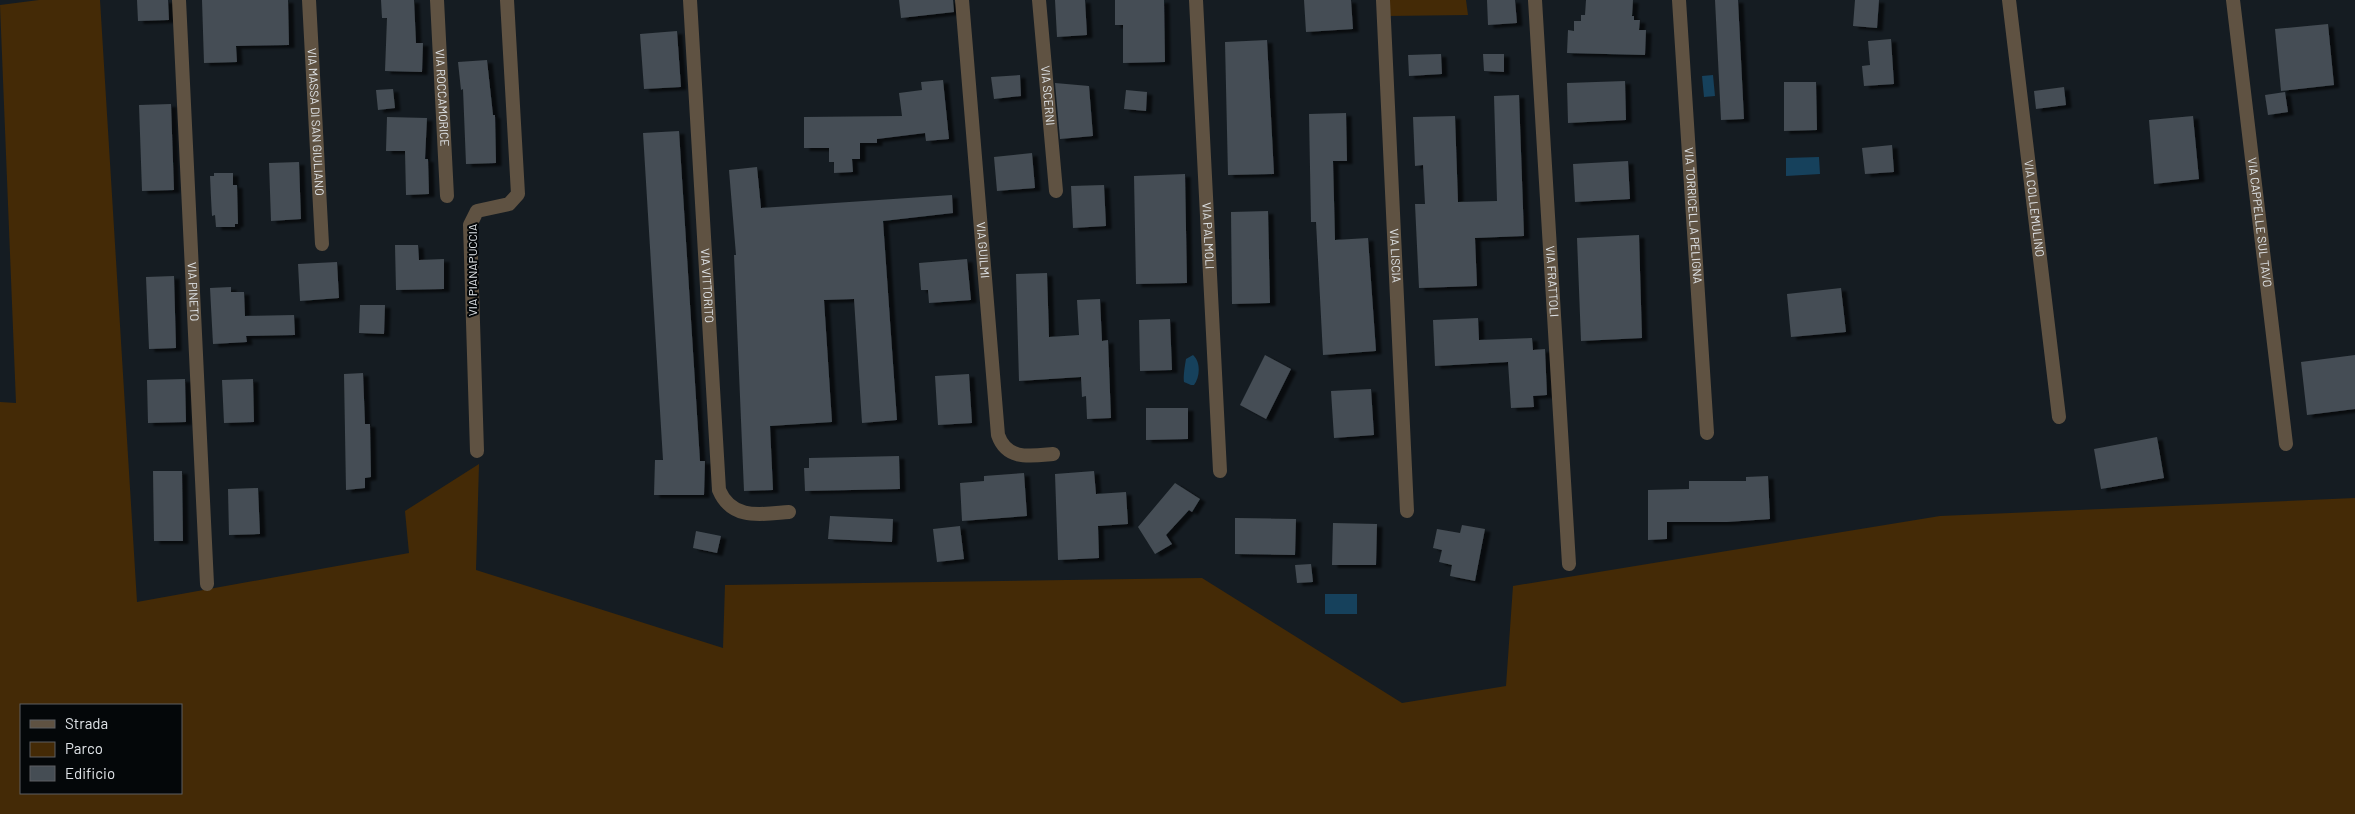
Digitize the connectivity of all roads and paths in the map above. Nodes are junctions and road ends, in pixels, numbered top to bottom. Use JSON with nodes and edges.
{"nodes":[{"id":1,"x":179,"y":0,"type":"edge"},
{"id":2,"x":309,"y":0,"type":"edge"},
{"id":3,"x":437,"y":0,"type":"edge"},
{"id":4,"x":507,"y":0,"type":"edge"},
{"id":5,"x":690,"y":0,"type":"edge"},
{"id":6,"x":962,"y":0,"type":"edge"},
{"id":7,"x":1040,"y":0,"type":"edge"},
{"id":8,"x":1196,"y":0,"type":"edge"},
{"id":9,"x":1383,"y":0,"type":"edge"},
{"id":10,"x":1535,"y":0,"type":"edge"},
{"id":11,"x":1679,"y":0,"type":"edge"},
{"id":12,"x":2009,"y":0,"type":"edge"},
{"id":13,"x":2233,"y":0,"type":"edge"},
{"id":14,"x":1056,"y":191,"type":"dead end"},
{"id":15,"x":447,"y":196,"type":"dead end"},
{"id":16,"x":322,"y":244,"type":"dead end"},
{"id":17,"x":2059,"y":417,"type":"dead end"},
{"id":18,"x":1707,"y":433,"type":"dead end"},
{"id":19,"x":2286,"y":444,"type":"dead end"},
{"id":20,"x":478,"y":451,"type":"dead end"},
{"id":21,"x":1053,"y":454,"type":"dead end"},
{"id":22,"x":1220,"y":471,"type":"dead end"},
{"id":23,"x":1406,"y":511,"type":"dead end"},
{"id":24,"x":790,"y":512,"type":"dead end"},
{"id":25,"x":1569,"y":564,"type":"dead end"},
{"id":26,"x":207,"y":584,"type":"dead end"}],
"edges":[{"from":1,"to":26,"type":"street","name":"VIA PINETO"},
{"from":2,"to":16,"type":"street","name":"VIA MASSA DI SAN GIULIANO"},
{"from":3,"to":15,"type":"street","name":"VIA ROCCAMORICE"},
{"from":4,"to":20,"type":"street","name":"VIA PIANAPUCCIA"},
{"from":5,"to":24,"type":"street","name":"VIA VITTORITO"},
{"from":6,"to":21,"type":"street","name":"VIA GUILMI"},
{"from":7,"to":14,"type":"street","name":"VIA SCERNI"},
{"from":8,"to":22,"type":"street","name":"VIA PALMOLI"},
{"from":9,"to":23,"type":"street","name":"VIA LISCIA"},
{"from":10,"to":25,"type":"street","name":"VIA FRATTOLI"},
{"from":11,"to":18,"type":"street","name":"VIA TORRICELLA PELIGNA"},
{"from":12,"to":17,"type":"street","name":"VIA COLLEMULINO"},
{"from":13,"to":19,"type":"street","name":"VIA CAPPELLE SUL TAVO"}]}
